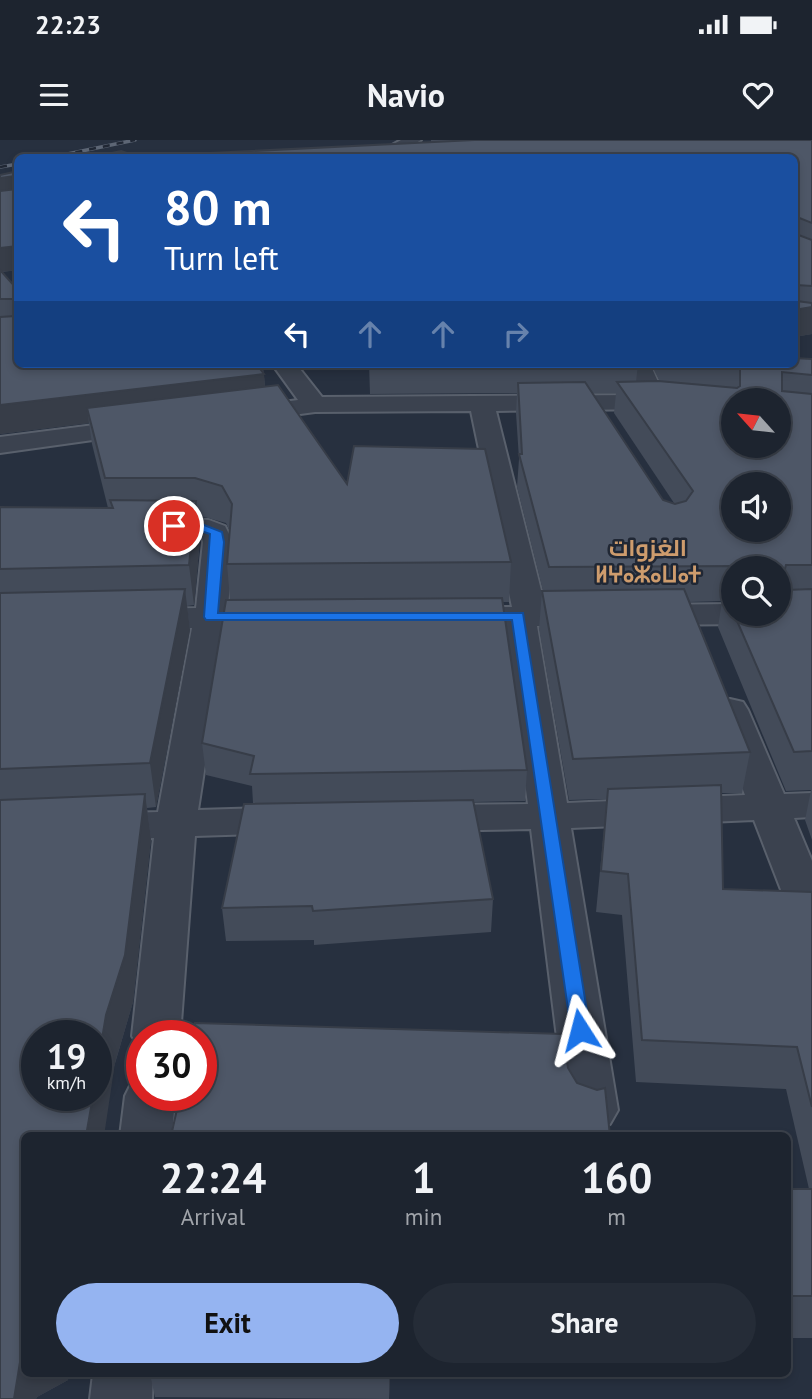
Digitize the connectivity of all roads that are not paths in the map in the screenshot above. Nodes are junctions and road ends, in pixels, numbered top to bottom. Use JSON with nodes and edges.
{"nodes":[{"id":1,"x":413,"y":140,"type":"edge"},
{"id":2,"x":385,"y":154,"type":"edge"},
{"id":3,"x":287,"y":368,"type":"edge"},
{"id":4,"x":640,"y":368,"type":"edge"},
{"id":5,"x":591,"y":401,"type":"junction"},
{"id":6,"x":481,"y":402,"type":"junction"},
{"id":7,"x":655,"y":402,"type":"junction"},
{"id":8,"x":315,"y":405,"type":"junction"},
{"id":9,"x":721,"y":407,"type":"edge"},
{"id":10,"x":219,"y":417,"type":"edge"},
{"id":11,"x":164,"y":424,"type":"edge"},
{"id":12,"x":606,"y":424,"type":"edge"},
{"id":13,"x":0,"y":445,"type":"edge"},
{"id":14,"x":107,"y":527,"type":"edge"},
{"id":15,"x":721,"y":615,"type":"edge"},
{"id":16,"x":524,"y":616,"type":"junction"},
{"id":17,"x":694,"y":616,"type":"junction"},
{"id":18,"x":211,"y":617,"type":"junction"},
{"id":19,"x":309,"y":617,"type":"edge"},
{"id":20,"x":421,"y":617,"type":"edge"},
{"id":21,"x":105,"y":620,"type":"edge"},
{"id":22,"x":812,"y":805,"type":"edge"},
{"id":23,"x":768,"y":806,"type":"junction"},
{"id":24,"x":549,"y":816,"type":"junction"},
{"id":25,"x":384,"y":819,"type":"edge"},
{"id":26,"x":328,"y":820,"type":"edge"},
{"id":27,"x":176,"y":822,"type":"junction"},
{"id":28,"x":0,"y":830,"type":"edge"},
{"id":29,"x":812,"y":913,"type":"edge"},
{"id":30,"x":157,"y":1020,"type":"edge"},
{"id":31,"x":592,"y":1110,"type":"edge"},
{"id":32,"x":148,"y":1111,"type":"edge"},
{"id":33,"x":146,"y":1132,"type":"edge"},
{"id":34,"x":123,"y":1377,"type":"edge"},
{"id":35,"x":121,"y":1399,"type":"edge"}],
"edges":[{"from":1,"to":2,"type":"street"},
{"from":3,"to":8,"type":"street"},
{"from":4,"to":7,"type":"street"},
{"from":5,"to":6,"type":"street"},
{"from":5,"to":7,"type":"street"},
{"from":5,"to":12,"type":"street"},
{"from":6,"to":8,"type":"street"},
{"from":6,"to":16,"type":"street"},
{"from":7,"to":9,"type":"street"},
{"from":8,"to":10,"type":"street"},
{"from":11,"to":13,"type":"street"},
{"from":14,"to":18,"type":"street"},
{"from":15,"to":17,"type":"street"},
{"from":16,"to":17,"type":"street"},
{"from":16,"to":20,"type":"street"},
{"from":16,"to":24,"type":"street"},
{"from":17,"to":23,"type":"street"},
{"from":18,"to":19,"type":"street"},
{"from":18,"to":21,"type":"street"},
{"from":18,"to":27,"type":"street"},
{"from":22,"to":23,"type":"street"},
{"from":23,"to":24,"type":"street"},
{"from":23,"to":29,"type":"street"},
{"from":24,"to":25,"type":"street"},
{"from":24,"to":31,"type":"street"},
{"from":26,"to":27,"type":"street"},
{"from":27,"to":28,"type":"street"},
{"from":27,"to":30,"type":"street"},
{"from":32,"to":33,"type":"street"},
{"from":34,"to":35,"type":"street"}]}
